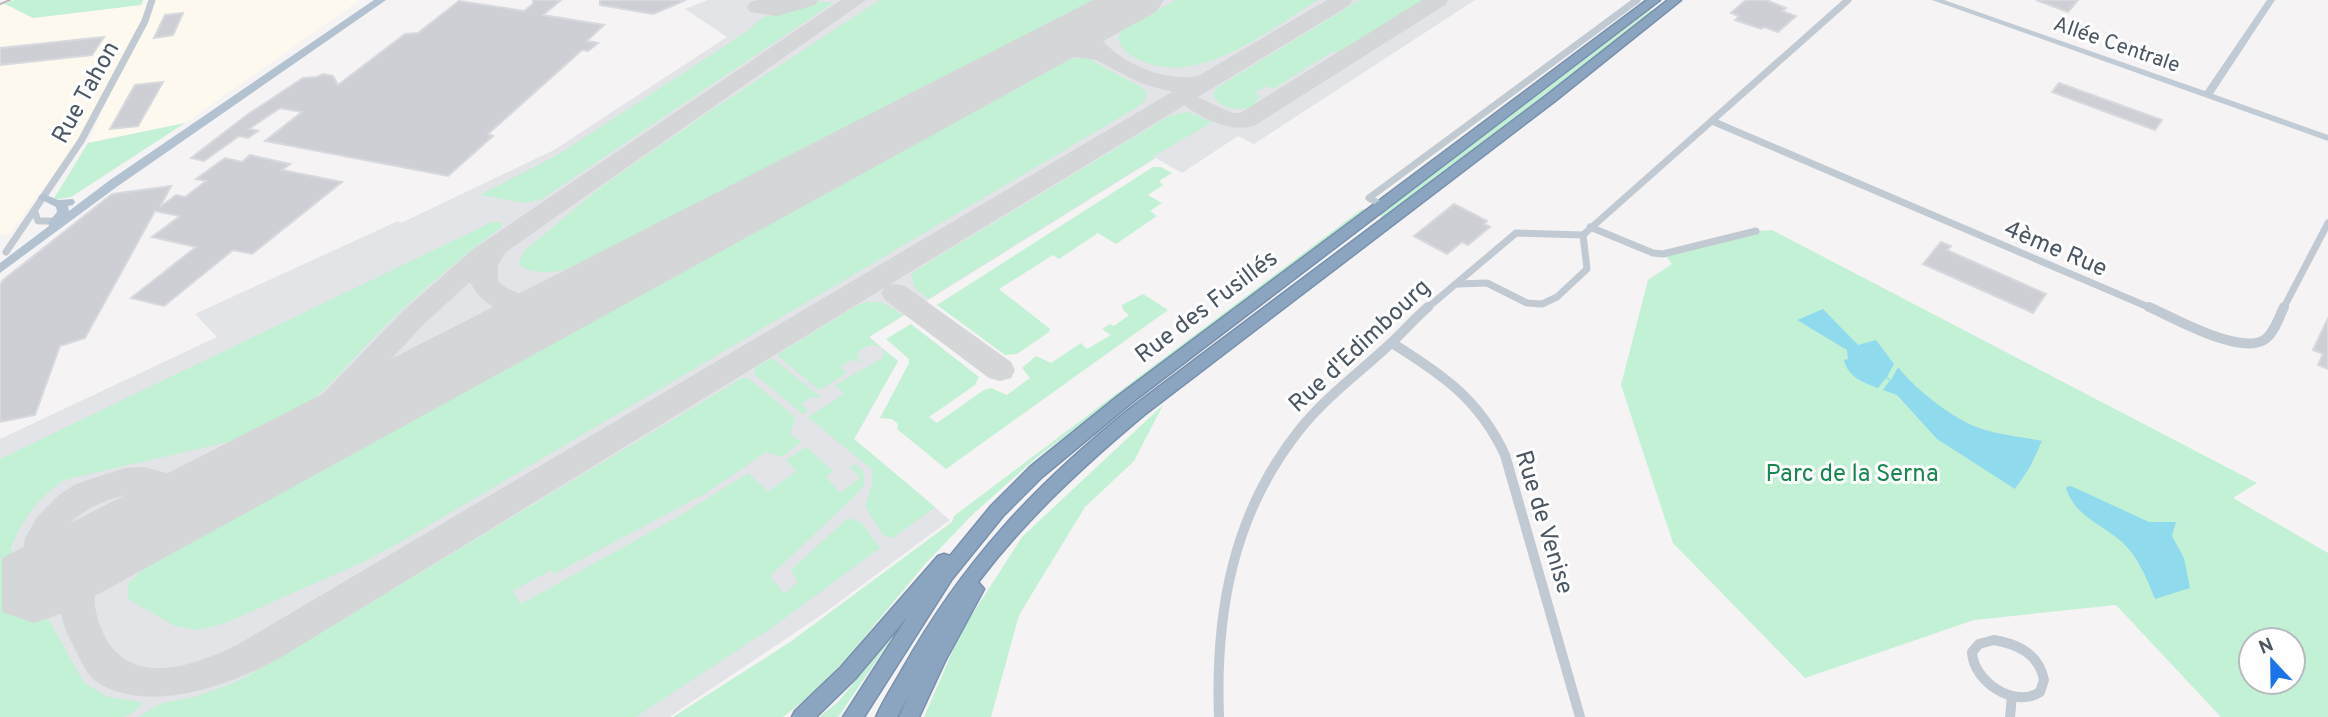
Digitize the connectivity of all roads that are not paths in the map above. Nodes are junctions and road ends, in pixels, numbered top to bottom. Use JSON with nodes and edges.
{"nodes":[{"id":1,"x":152,"y":0,"type":"edge"},
{"id":2,"x":367,"y":0,"type":"edge"},
{"id":3,"x":381,"y":0,"type":"edge"},
{"id":4,"x":1637,"y":0,"type":"edge"},
{"id":5,"x":1654,"y":0,"type":"edge"},
{"id":6,"x":1675,"y":0,"type":"edge"},
{"id":7,"x":1848,"y":0,"type":"edge"},
{"id":8,"x":1936,"y":0,"type":"edge"},
{"id":9,"x":2271,"y":0,"type":"edge"},
{"id":10,"x":2208,"y":94,"type":"junction"},
{"id":11,"x":1712,"y":121,"type":"junction"},
{"id":12,"x":2328,"y":138,"type":"edge"},
{"id":13,"x":44,"y":198,"type":"junction"},
{"id":14,"x":1384,"y":206,"type":"junction"},
{"id":15,"x":35,"y":212,"type":"junction"},
{"id":16,"x":56,"y":218,"type":"junction"},
{"id":17,"x":2328,"y":223,"type":"edge"},
{"id":18,"x":1590,"y":227,"type":"junction"},
{"id":19,"x":1756,"y":230,"type":"dead end"},
{"id":20,"x":1583,"y":235,"type":"junction"},
{"id":21,"x":2,"y":263,"type":"edge"},
{"id":22,"x":1457,"y":284,"type":"junction"},
{"id":23,"x":1392,"y":343,"type":"junction"},
{"id":24,"x":997,"y":511,"type":"junction"},
{"id":25,"x":1003,"y":539,"type":"junction"},
{"id":26,"x":2012,"y":696,"type":"junction"},
{"id":27,"x":802,"y":717,"type":"edge"},
{"id":28,"x":853,"y":717,"type":"edge"},
{"id":29,"x":886,"y":717,"type":"edge"},
{"id":30,"x":909,"y":717,"type":"edge"},
{"id":31,"x":1219,"y":717,"type":"edge"},
{"id":32,"x":1580,"y":717,"type":"edge"},
{"id":33,"x":2010,"y":717,"type":"edge"}],
"edges":[{"from":1,"to":13,"type":"street","name":"Rue Tahon"},
{"from":2,"to":16,"type":"main road"},
{"from":3,"to":16,"type":"main road"},
{"from":4,"to":14,"type":"street"},
{"from":5,"to":14,"type":"highway","name":"Rue des Fusillés"},
{"from":6,"to":25,"type":"highway","name":"Rue des Fusillés"},
{"from":7,"to":11,"type":"street"},
{"from":8,"to":10,"type":"street","name":"Allée Centrale"},
{"from":9,"to":10,"type":"street"},
{"from":10,"to":12,"type":"street","name":"Allée Centrale"},
{"from":11,"to":17,"type":"street","name":"4ème Rue"},
{"from":11,"to":18,"type":"street"},
{"from":13,"to":15,"type":"street","name":"Rue Tahon"},
{"from":13,"to":16,"type":"main road"},
{"from":14,"to":24,"type":"highway","name":"Rue des Fusillés"},
{"from":15,"to":16,"type":"street"},
{"from":15,"to":21,"type":"street","name":"Rue Tahon"},
{"from":16,"to":21,"type":"main road"},
{"from":18,"to":19,"type":"street"},
{"from":18,"to":20,"type":"street"},
{"from":20,"to":22,"type":"street","name":"Rue d'Edimbourg"},
{"from":20,"to":22,"type":"street","name":"Rue d'Edimbourg"},
{"from":22,"to":23,"type":"street","name":"Rue d'Edimbourg"},
{"from":23,"to":31,"type":"street","name":"Rue d'Edimbourg"},
{"from":23,"to":32,"type":"street","name":"Rue de Venise"},
{"from":24,"to":27,"type":"highway"},
{"from":24,"to":28,"type":"highway","name":"Rue des Fusillés"},
{"from":25,"to":29,"type":"highway","name":"Rue des Fusillés"},
{"from":25,"to":30,"type":"highway"},
{"from":26,"to":26,"type":"street"},
{"from":26,"to":33,"type":"street"}]}
